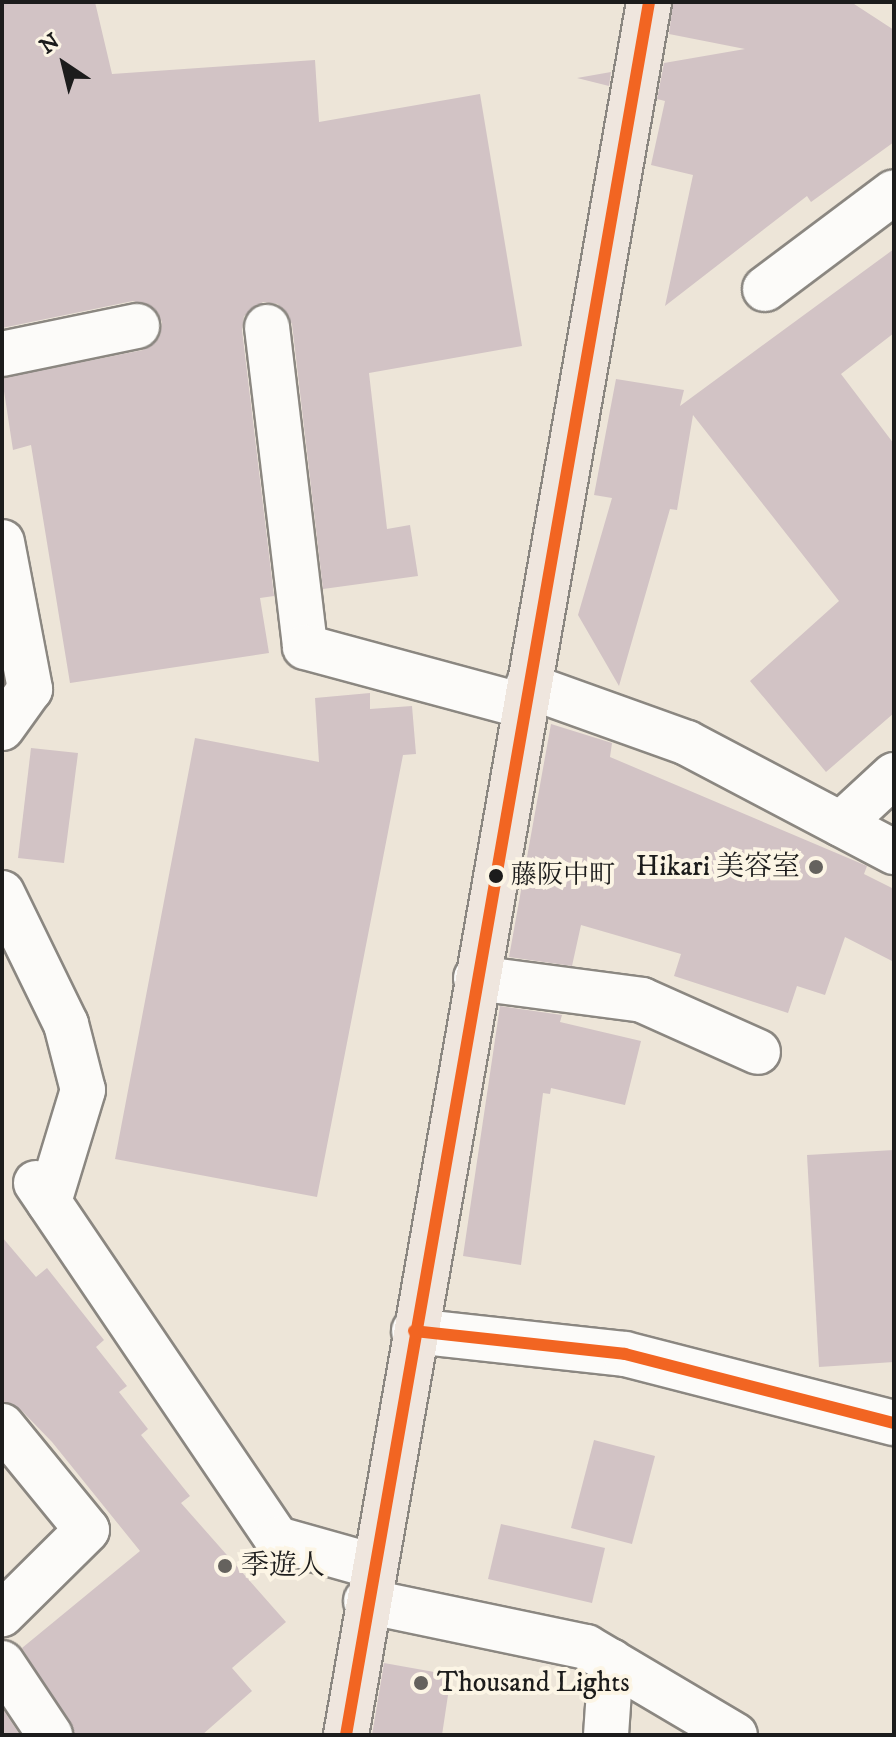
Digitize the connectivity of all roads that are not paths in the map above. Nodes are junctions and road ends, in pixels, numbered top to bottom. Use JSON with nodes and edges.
{"nodes":[{"id":1,"x":649,"y":2,"type":"edge"},
{"id":2,"x":894,"y":192,"type":"edge"},
{"id":3,"x":765,"y":289,"type":"dead end"},
{"id":4,"x":137,"y":326,"type":"dead end"},
{"id":5,"x":267,"y":327,"type":"dead end"},
{"id":6,"x":2,"y":354,"type":"edge"},
{"id":7,"x":2,"y":542,"type":"edge"},
{"id":8,"x":526,"y":696,"type":"junction"},
{"id":9,"x":2,"y":728,"type":"edge"},
{"id":10,"x":894,"y":775,"type":"edge"},
{"id":11,"x":841,"y":824,"type":"junction"},
{"id":12,"x":894,"y":852,"type":"edge"},
{"id":13,"x":2,"y":893,"type":"edge"},
{"id":14,"x":476,"y":978,"type":"junction"},
{"id":15,"x":758,"y":1052,"type":"dead end"},
{"id":16,"x":414,"y":1331,"type":"junction"},
{"id":17,"x":894,"y":1423,"type":"edge"},
{"id":18,"x":2,"y":1426,"type":"edge"},
{"id":19,"x":370,"y":1583,"type":"junction"},
{"id":20,"x":2,"y":1614,"type":"edge"},
{"id":21,"x":611,"y":1661,"type":"junction"},
{"id":22,"x":2,"y":1663,"type":"edge"},
{"id":23,"x":50,"y":1735,"type":"edge"},
{"id":24,"x":346,"y":1735,"type":"edge"},
{"id":25,"x":606,"y":1735,"type":"edge"},
{"id":26,"x":735,"y":1735,"type":"edge"}],
"edges":[{"from":1,"to":8,"type":"main road"},
{"from":2,"to":3,"type":"street"},
{"from":4,"to":6,"type":"street"},
{"from":5,"to":8,"type":"street"},
{"from":7,"to":9,"type":"street"},
{"from":8,"to":11,"type":"street"},
{"from":8,"to":14,"type":"main road"},
{"from":10,"to":11,"type":"street"},
{"from":11,"to":12,"type":"street"},
{"from":13,"to":19,"type":"street"},
{"from":14,"to":15,"type":"street"},
{"from":14,"to":16,"type":"main road"},
{"from":16,"to":17,"type":"street"},
{"from":16,"to":19,"type":"main road"},
{"from":18,"to":20,"type":"street"},
{"from":19,"to":21,"type":"street"},
{"from":19,"to":24,"type":"main road"},
{"from":21,"to":25,"type":"street"},
{"from":21,"to":26,"type":"street"},
{"from":22,"to":23,"type":"street"}]}
